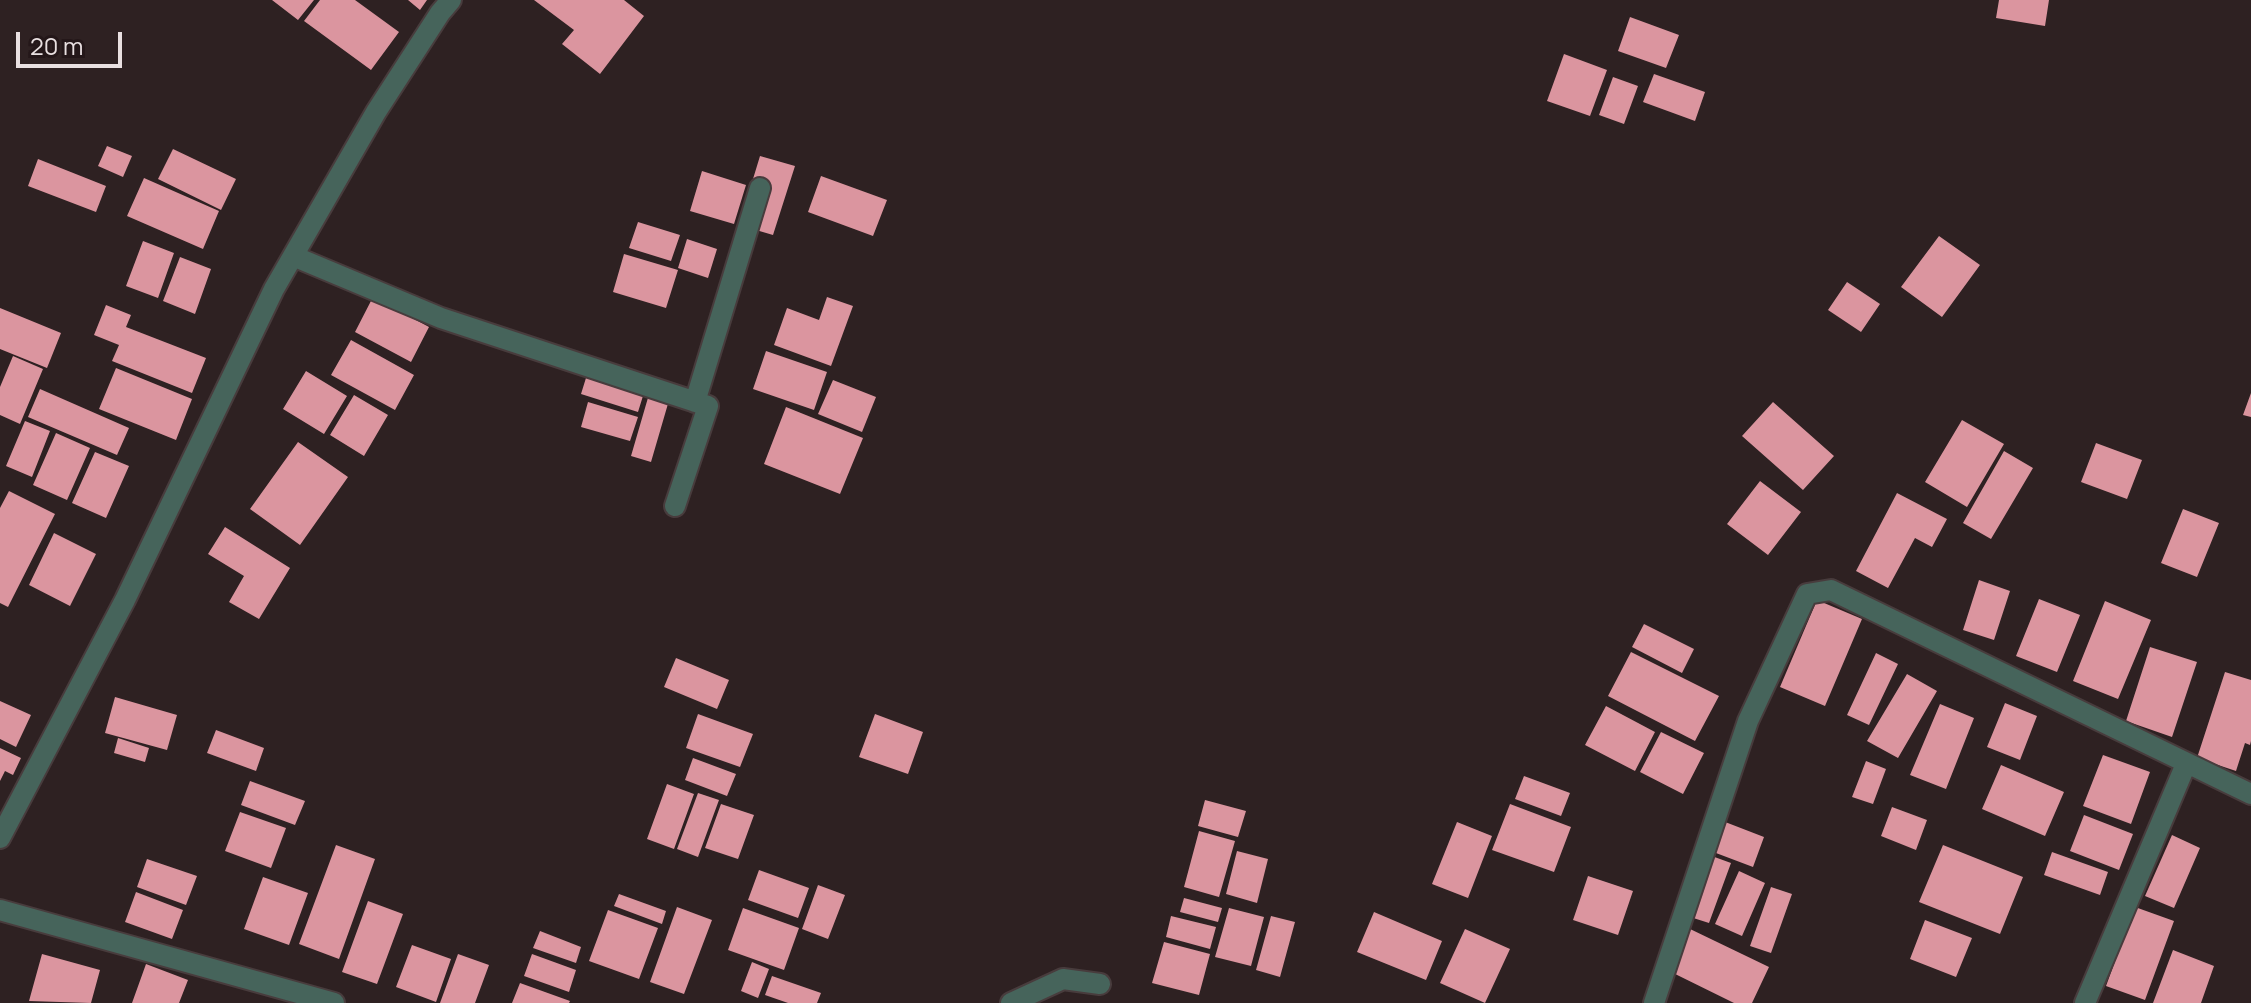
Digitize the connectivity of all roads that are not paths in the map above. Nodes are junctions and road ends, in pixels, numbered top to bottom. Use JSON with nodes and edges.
{"nodes":[{"id":1,"x":451,"y":0,"type":"edge"},
{"id":2,"x":760,"y":188,"type":"dead end"},
{"id":3,"x":293,"y":256,"type":"junction"},
{"id":4,"x":695,"y":402,"type":"junction"},
{"id":5,"x":675,"y":506,"type":"dead end"},
{"id":6,"x":2186,"y":764,"type":"junction"},
{"id":7,"x":2251,"y":794,"type":"edge"},
{"id":8,"x":0,"y":838,"type":"edge"},
{"id":9,"x":0,"y":910,"type":"edge"},
{"id":10,"x":1100,"y":984,"type":"dead end"},
{"id":11,"x":334,"y":1003,"type":"edge"},
{"id":12,"x":1011,"y":1003,"type":"edge"},
{"id":13,"x":1654,"y":1003,"type":"edge"},
{"id":14,"x":2085,"y":1003,"type":"edge"}],
"edges":[{"from":1,"to":3,"type":"street"},
{"from":2,"to":4,"type":"street"},
{"from":3,"to":4,"type":"street"},
{"from":3,"to":8,"type":"street"},
{"from":4,"to":5,"type":"street"},
{"from":6,"to":7,"type":"street"},
{"from":6,"to":13,"type":"street"},
{"from":6,"to":14,"type":"street"},
{"from":9,"to":11,"type":"street"},
{"from":10,"to":12,"type":"street"}]}
